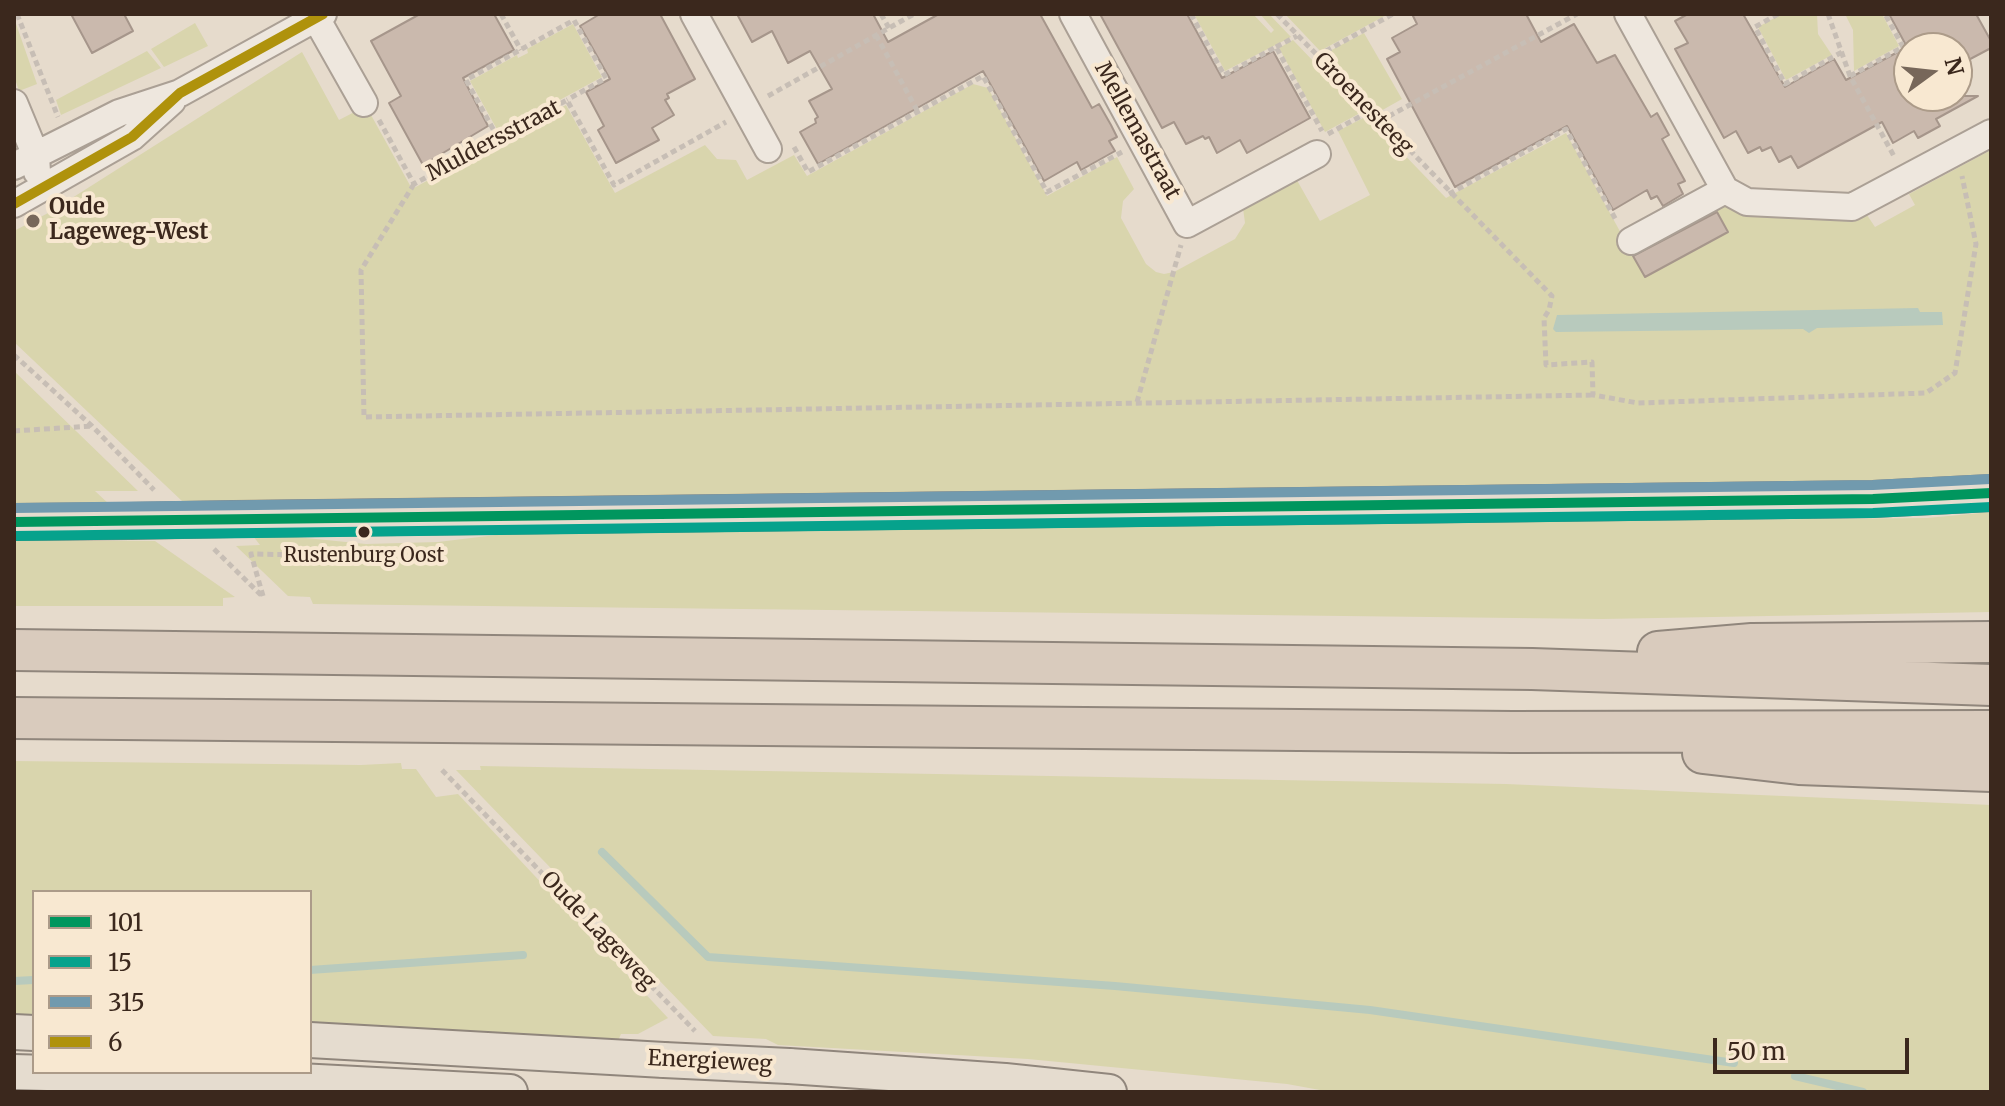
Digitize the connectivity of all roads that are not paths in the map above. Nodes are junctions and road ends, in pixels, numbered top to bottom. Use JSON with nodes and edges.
{"nodes":[{"id":1,"x":694,"y":14,"type":"edge"},
{"id":2,"x":1073,"y":14,"type":"edge"},
{"id":3,"x":1628,"y":14,"type":"edge"},
{"id":4,"x":319,"y":16,"type":"edge"},
{"id":5,"x":180,"y":93,"type":"junction"},
{"id":6,"x":14,"y":103,"type":"edge"},
{"id":7,"x":364,"y":103,"type":"road end"},
{"id":8,"x":1991,"y":133,"type":"edge"},
{"id":9,"x":777,"y":142,"type":"road end"},
{"id":10,"x":1321,"y":145,"type":"road end"},
{"id":11,"x":21,"y":163,"type":"edge"},
{"id":12,"x":1725,"y":190,"type":"junction"},
{"id":13,"x":38,"y":191,"type":"junction"},
{"id":14,"x":14,"y":204,"type":"edge"},
{"id":15,"x":1631,"y":241,"type":"road end"},
{"id":16,"x":1991,"y":493,"type":"edge"},
{"id":17,"x":14,"y":522,"type":"edge"},
{"id":18,"x":1991,"y":642,"type":"edge"},
{"id":19,"x":14,"y":650,"type":"edge"},
{"id":20,"x":1455,"y":669,"type":"junction"},
{"id":21,"x":1991,"y":685,"type":"edge"},
{"id":22,"x":14,"y":718,"type":"edge"},
{"id":23,"x":1991,"y":731,"type":"edge"},
{"id":24,"x":1513,"y":732,"type":"junction"},
{"id":25,"x":1991,"y":771,"type":"edge"},
{"id":26,"x":312,"y":1040,"type":"edge"},
{"id":27,"x":80,"y":1074,"type":"edge"},
{"id":28,"x":510,"y":1092,"type":"edge"},
{"id":29,"x":1109,"y":1092,"type":"edge"}],
"edges":[{"from":1,"to":9,"type":"street"},
{"from":2,"to":10,"type":"street","name":"Mellemastraat"},
{"from":3,"to":12,"type":"street"},
{"from":4,"to":5,"type":"street"},
{"from":4,"to":7,"type":"street"},
{"from":5,"to":11,"type":"street"},
{"from":5,"to":13,"type":"street"},
{"from":6,"to":11,"type":"street"},
{"from":8,"to":12,"type":"street"},
{"from":11,"to":13,"type":"street"},
{"from":12,"to":15,"type":"street"},
{"from":13,"to":14,"type":"street"},
{"from":16,"to":17,"type":"main road","bridge":true},
{"from":18,"to":20,"type":"highway"},
{"from":19,"to":20,"type":"highway"},
{"from":20,"to":21,"type":"highway"},
{"from":22,"to":24,"type":"highway"},
{"from":23,"to":24,"type":"highway"},
{"from":24,"to":25,"type":"highway"},
{"from":26,"to":29,"type":"main road","name":"Energieweg","bridge":true},
{"from":27,"to":28,"type":"main road"}]}
